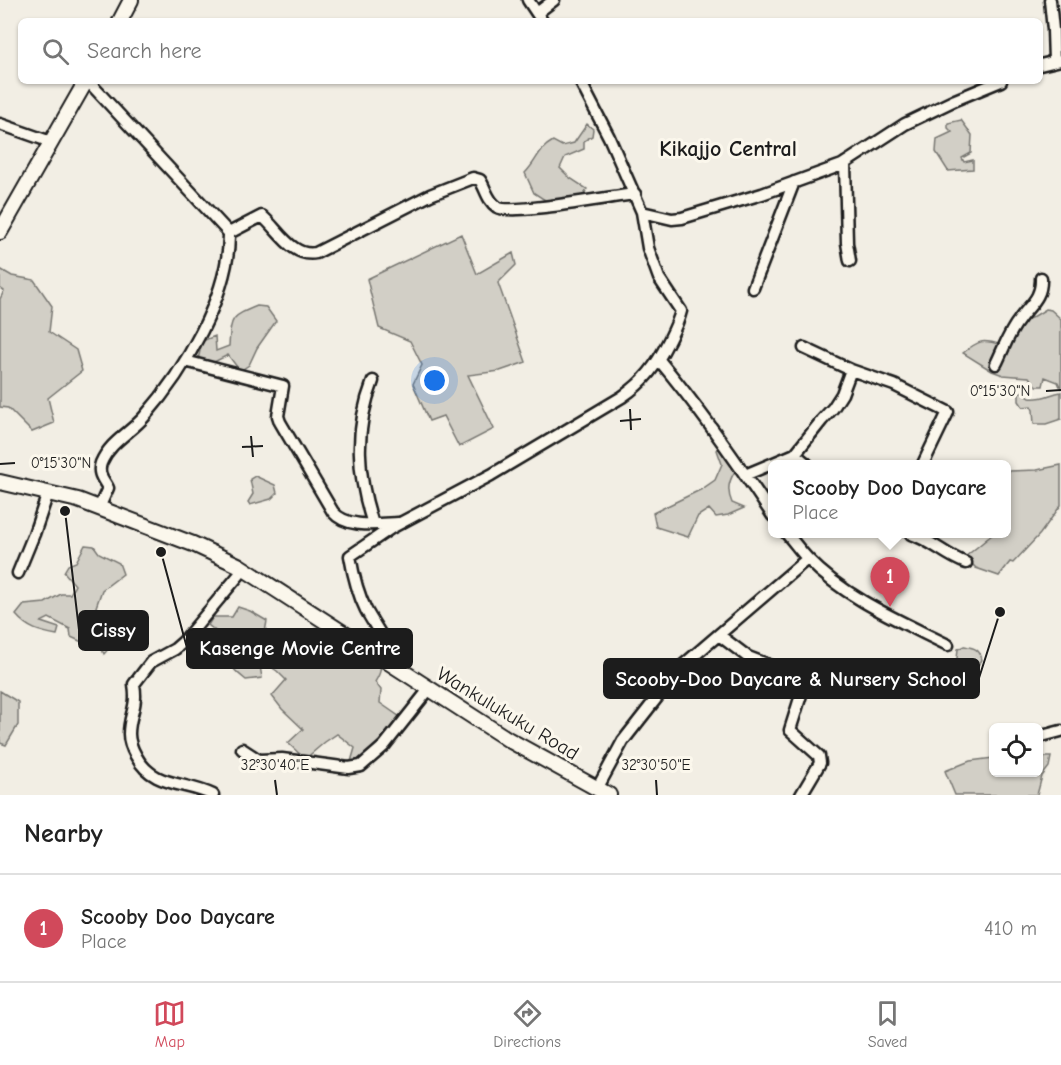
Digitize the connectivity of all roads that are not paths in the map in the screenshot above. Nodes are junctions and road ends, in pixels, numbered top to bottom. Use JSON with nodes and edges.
{"nodes":[{"id":1,"x":131,"y":0,"type":"edge"},
{"id":2,"x":528,"y":0,"type":"edge"},
{"id":3,"x":554,"y":0,"type":"edge"},
{"id":4,"x":1050,"y":0,"type":"edge"},
{"id":5,"x":539,"y":17,"type":"edge"},
{"id":6,"x":122,"y":18,"type":"edge"},
{"id":7,"x":1057,"y":61,"type":"edge"},
{"id":8,"x":85,"y":84,"type":"edge"},
{"id":9,"x":90,"y":84,"type":"edge"},
{"id":10,"x":581,"y":84,"type":"edge"},
{"id":11,"x":994,"y":84,"type":"edge"},
{"id":12,"x":0,"y":124,"type":"edge"},
{"id":13,"x":51,"y":142,"type":"junction"},
{"id":14,"x":844,"y":163,"type":"junction"},
{"id":15,"x":794,"y":182,"type":"junction"},
{"id":16,"x":635,"y":194,"type":"junction"},
{"id":17,"x":642,"y":212,"type":"junction"},
{"id":18,"x":0,"y":232,"type":"edge"},
{"id":19,"x":229,"y":233,"type":"junction"},
{"id":20,"x":850,"y":261,"type":"dead end"},
{"id":21,"x":1041,"y":278,"type":"dead end"},
{"id":22,"x":753,"y":288,"type":"dead end"},
{"id":23,"x":804,"y":348,"type":"dead end"},
{"id":24,"x":659,"y":360,"type":"junction"},
{"id":25,"x":185,"y":361,"type":"junction"},
{"id":26,"x":996,"y":364,"type":"dead end"},
{"id":27,"x":851,"y":370,"type":"junction"},
{"id":28,"x":373,"y":381,"type":"dead end"},
{"id":29,"x":795,"y":454,"type":"junction"},
{"id":30,"x":781,"y":460,"type":"edge"},
{"id":31,"x":802,"y":460,"type":"edge"},
{"id":32,"x":925,"y":460,"type":"edge"},
{"id":33,"x":768,"y":465,"type":"edge"},
{"id":34,"x":745,"y":475,"type":"junction"},
{"id":35,"x":0,"y":482,"type":"edge"},
{"id":36,"x":48,"y":493,"type":"junction"},
{"id":37,"x":99,"y":508,"type":"junction"},
{"id":38,"x":768,"y":509,"type":"edge"},
{"id":39,"x":400,"y":523,"type":"junction"},
{"id":40,"x":373,"y":524,"type":"junction"},
{"id":41,"x":790,"y":538,"type":"edge"},
{"id":42,"x":924,"y":538,"type":"edge"},
{"id":43,"x":807,"y":559,"type":"junction"},
{"id":44,"x":966,"y":563,"type":"dead end"},
{"id":45,"x":244,"y":569,"type":"junction"},
{"id":46,"x":18,"y":573,"type":"dead end"},
{"id":47,"x":719,"y":635,"type":"junction"},
{"id":48,"x":948,"y":645,"type":"dead end"},
{"id":49,"x":396,"y":668,"type":"junction"},
{"id":50,"x":430,"y":688,"type":"junction"},
{"id":51,"x":1061,"y":731,"type":"edge"},
{"id":52,"x":1043,"y":736,"type":"edge"},
{"id":53,"x":242,"y":749,"type":"dead end"},
{"id":54,"x":603,"y":792,"type":"edge"},
{"id":55,"x":213,"y":795,"type":"edge"},
{"id":56,"x":801,"y":795,"type":"edge"}],
"edges":[{"from":1,"to":6,"type":"main road"},
{"from":2,"to":5,"type":"street"},
{"from":3,"to":5,"type":"street"},
{"from":4,"to":7,"type":"street"},
{"from":8,"to":13,"type":"main road"},
{"from":9,"to":19,"type":"street"},
{"from":10,"to":16,"type":"street"},
{"from":11,"to":14,"type":"street"},
{"from":12,"to":13,"type":"street"},
{"from":13,"to":18,"type":"main road"},
{"from":14,"to":15,"type":"street"},
{"from":14,"to":20,"type":"street"},
{"from":15,"to":17,"type":"street"},
{"from":15,"to":22,"type":"street"},
{"from":16,"to":17,"type":"street"},
{"from":16,"to":19,"type":"street"},
{"from":17,"to":24,"type":"street"},
{"from":19,"to":25,"type":"street"},
{"from":21,"to":26,"type":"street"},
{"from":23,"to":27,"type":"street"},
{"from":24,"to":34,"type":"street"},
{"from":24,"to":39,"type":"street"},
{"from":25,"to":37,"type":"street"},
{"from":25,"to":40,"type":"street"},
{"from":27,"to":29,"type":"street"},
{"from":27,"to":32,"type":"street"},
{"from":28,"to":40,"type":"street"},
{"from":29,"to":30,"type":"street"},
{"from":29,"to":31,"type":"street"},
{"from":33,"to":34,"type":"street"},
{"from":34,"to":38,"type":"street"},
{"from":35,"to":36,"type":"main road","name":"Wankulukuku Road"},
{"from":36,"to":37,"type":"main road","name":"Wankulukuku Road"},
{"from":36,"to":46,"type":"street"},
{"from":37,"to":45,"type":"main road","name":"Wankulukuku Road"},
{"from":39,"to":40,"type":"street"},
{"from":39,"to":49,"type":"street"},
{"from":41,"to":43,"type":"street"},
{"from":42,"to":44,"type":"street"},
{"from":43,"to":47,"type":"street"},
{"from":43,"to":48,"type":"street"},
{"from":45,"to":49,"type":"main road","name":"Wankulukuku Road"},
{"from":45,"to":55,"type":"street"},
{"from":47,"to":54,"type":"street"},
{"from":47,"to":56,"type":"street"},
{"from":49,"to":50,"type":"main road","name":"Wankulukuku Road"},
{"from":50,"to":53,"type":"street"},
{"from":50,"to":54,"type":"main road","name":"Wankulukuku Road"},
{"from":51,"to":52,"type":"street"}]}
